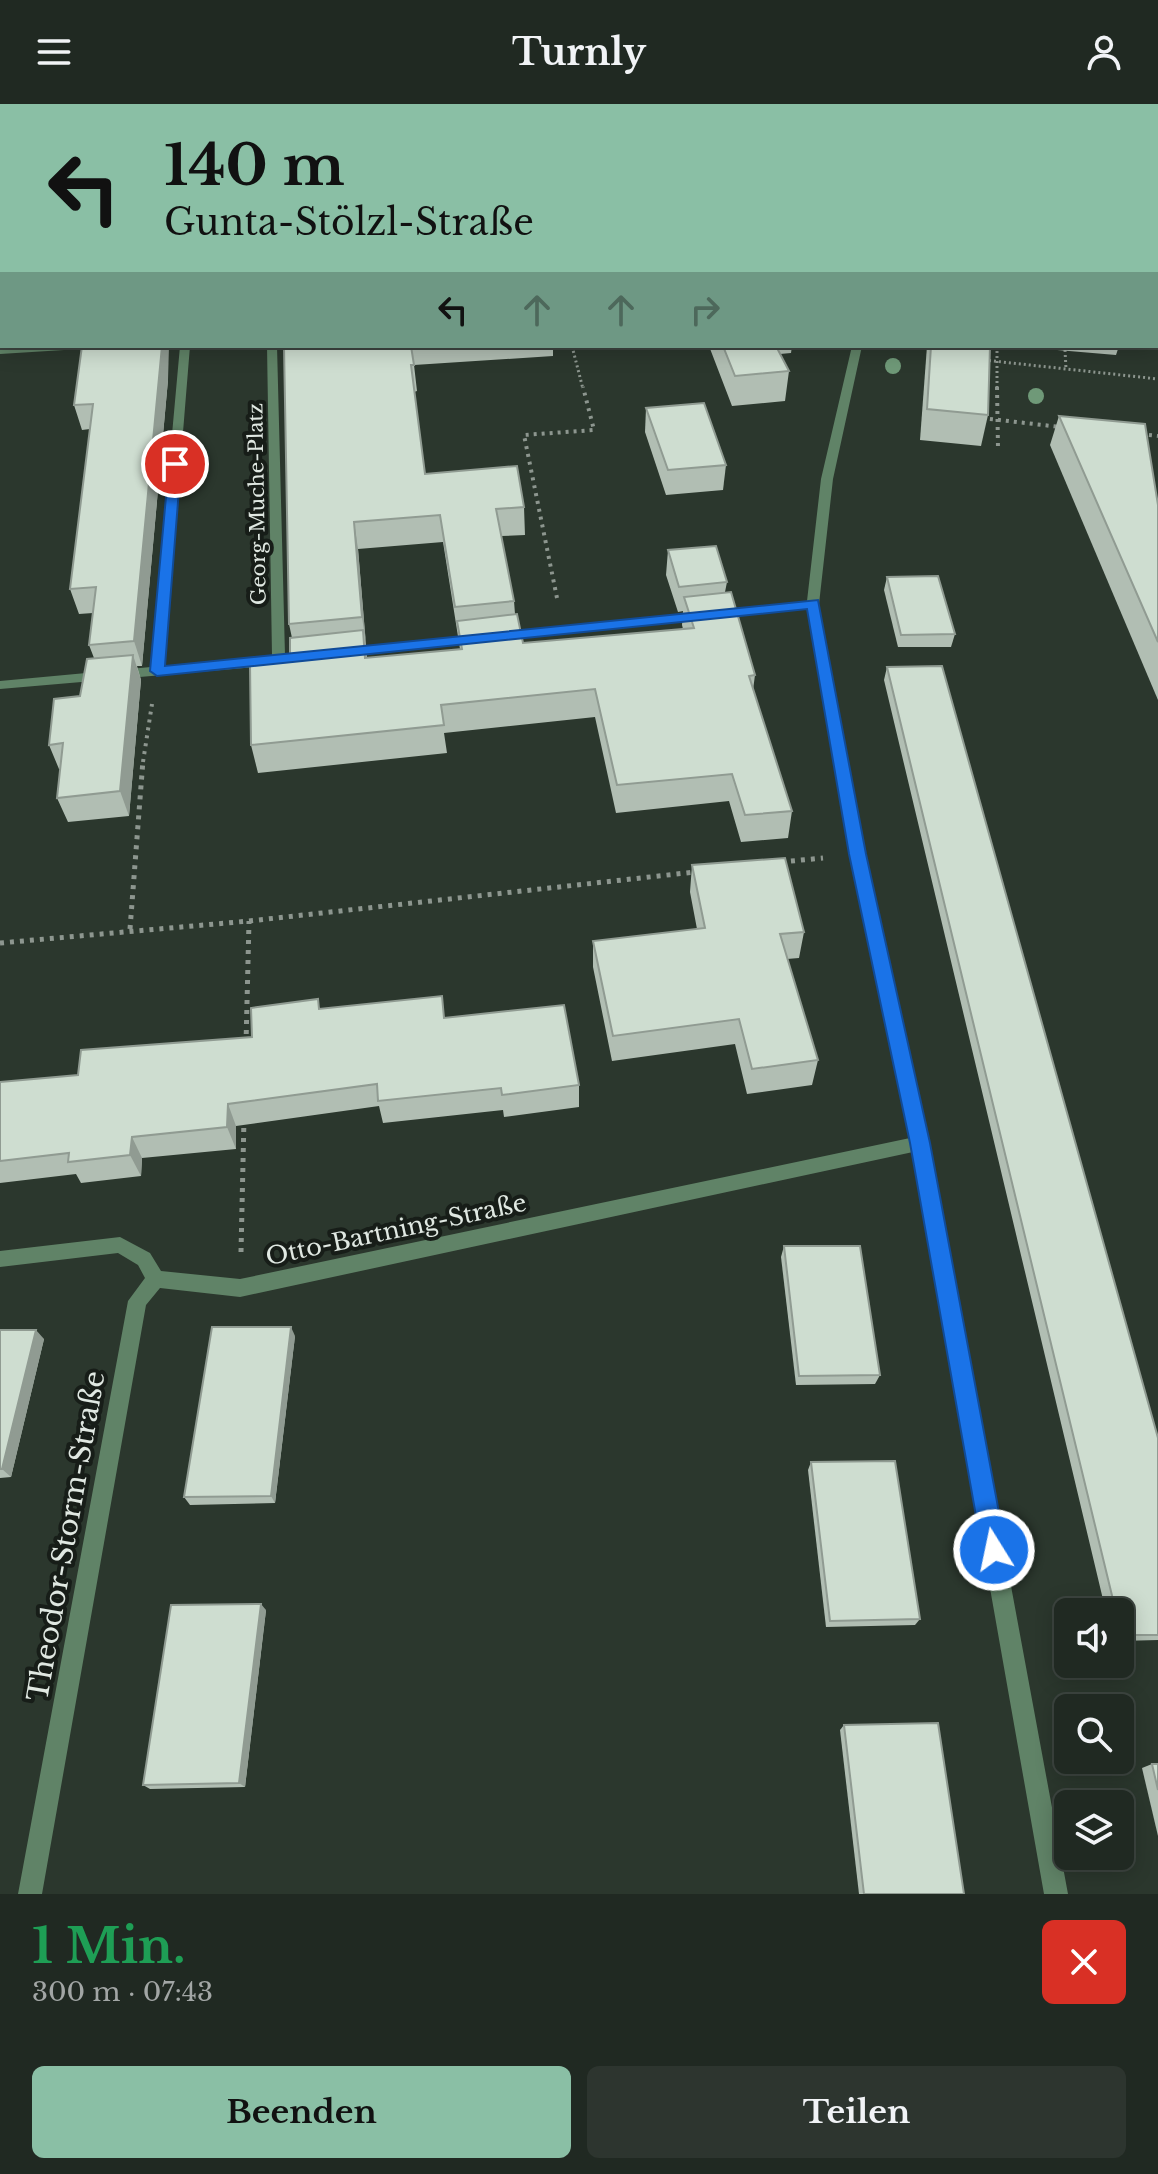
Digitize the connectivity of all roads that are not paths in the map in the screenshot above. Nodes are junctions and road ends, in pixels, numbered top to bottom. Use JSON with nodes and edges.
{"nodes":[{"id":1,"x":48,"y":348,"type":"edge"},
{"id":2,"x":185,"y":348,"type":"edge"},
{"id":3,"x":272,"y":348,"type":"edge"},
{"id":4,"x":857,"y":348,"type":"edge"},
{"id":5,"x":0,"y":351,"type":"edge"},
{"id":6,"x":813,"y":604,"type":"junction"},
{"id":7,"x":279,"y":661,"type":"junction"},
{"id":8,"x":157,"y":671,"type":"junction"},
{"id":9,"x":0,"y":685,"type":"edge"},
{"id":10,"x":920,"y":1143,"type":"junction"},
{"id":11,"x":0,"y":1259,"type":"edge"},
{"id":12,"x":156,"y":1279,"type":"junction"},
{"id":13,"x":30,"y":1894,"type":"edge"},
{"id":14,"x":1056,"y":1894,"type":"edge"}],
"edges":[{"from":1,"to":5,"type":"street"},
{"from":2,"to":8,"type":"street"},
{"from":3,"to":7,"type":"street","name":"Georg-Muche-Platz"},
{"from":4,"to":6,"type":"street"},
{"from":6,"to":7,"type":"street"},
{"from":6,"to":10,"type":"street"},
{"from":7,"to":8,"type":"street"},
{"from":8,"to":9,"type":"street"},
{"from":10,"to":12,"type":"street","name":"Otto-Bartning-Straße"},
{"from":10,"to":14,"type":"street"},
{"from":11,"to":12,"type":"street"},
{"from":12,"to":13,"type":"street","name":"Theodor-Storm-Straße"}]}
